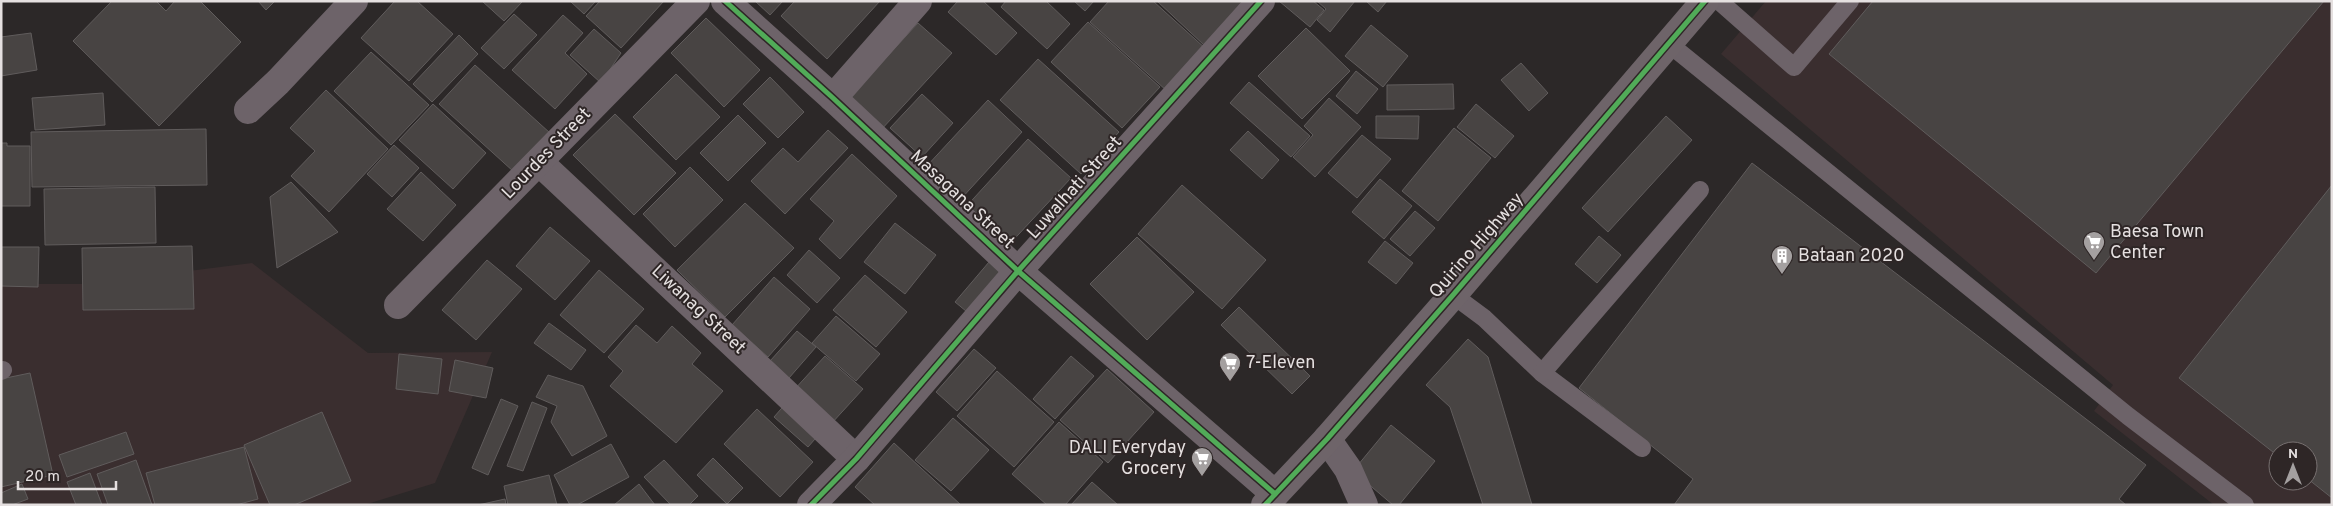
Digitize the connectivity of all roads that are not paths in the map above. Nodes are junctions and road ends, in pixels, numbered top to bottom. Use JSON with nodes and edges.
{"nodes":[{"id":1,"x":354,"y":1,"type":"edge"},
{"id":2,"x":696,"y":1,"type":"edge"},
{"id":3,"x":725,"y":1,"type":"edge"},
{"id":4,"x":918,"y":1,"type":"edge"},
{"id":5,"x":1261,"y":1,"type":"edge"},
{"id":6,"x":1706,"y":1,"type":"edge"},
{"id":7,"x":1719,"y":1,"type":"edge"},
{"id":8,"x":1850,"y":1,"type":"edge"},
{"id":9,"x":1668,"y":44,"type":"junction"},
{"id":10,"x":833,"y":98,"type":"junction"},
{"id":11,"x":248,"y":110,"type":"dead end"},
{"id":12,"x":539,"y":162,"type":"junction"},
{"id":13,"x":1700,"y":190,"type":"dead end"},
{"id":14,"x":1018,"y":272,"type":"junction"},
{"id":15,"x":1454,"y":295,"type":"junction"},
{"id":16,"x":398,"y":305,"type":"dead end"},
{"id":17,"x":1542,"y":373,"type":"junction"},
{"id":18,"x":1327,"y":439,"type":"junction"},
{"id":19,"x":1642,"y":448,"type":"dead end"},
{"id":20,"x":856,"y":458,"type":"junction"},
{"id":21,"x":1270,"y":499,"type":"edge"},
{"id":22,"x":811,"y":505,"type":"edge"},
{"id":23,"x":1364,"y":505,"type":"edge"},
{"id":24,"x":2245,"y":505,"type":"edge"}],
"edges":[{"from":1,"to":11,"type":"street"},
{"from":2,"to":12,"type":"street","name":"Lourdes Street"},
{"from":3,"to":10,"type":"street","name":"Masagana Street"},
{"from":4,"to":10,"type":"street"},
{"from":5,"to":14,"type":"street","name":"Luwalhati Street"},
{"from":6,"to":9,"type":"main road","name":"Quirino Highway"},
{"from":7,"to":8,"type":"lane"},
{"from":9,"to":15,"type":"main road","name":"Quirino Highway"},
{"from":9,"to":24,"type":"lane"},
{"from":10,"to":14,"type":"street","name":"Masagana Street"},
{"from":12,"to":16,"type":"street","name":"Lourdes Street"},
{"from":12,"to":20,"type":"street","name":"Liwanag Street"},
{"from":13,"to":17,"type":"lane"},
{"from":14,"to":20,"type":"street","name":"Luwalhati Street"},
{"from":14,"to":21,"type":"street","name":"Masagana Street"},
{"from":15,"to":17,"type":"lane"},
{"from":15,"to":18,"type":"main road","name":"Quirino Highway"},
{"from":17,"to":19,"type":"lane"},
{"from":18,"to":21,"type":"main road","name":"Quirino Highway"},
{"from":18,"to":23,"type":"street"},
{"from":20,"to":22,"type":"street","name":"Luwalhati Street"}]}
